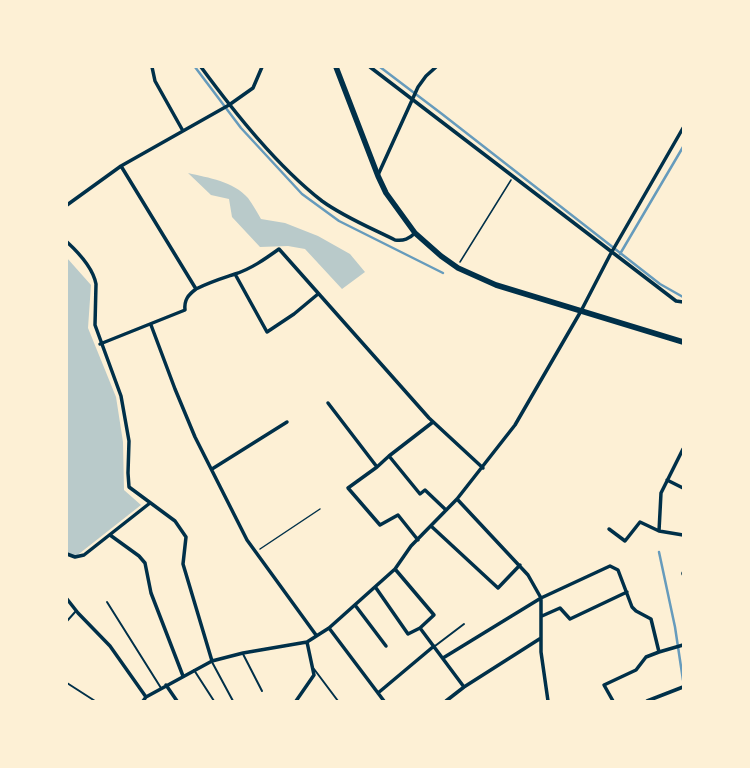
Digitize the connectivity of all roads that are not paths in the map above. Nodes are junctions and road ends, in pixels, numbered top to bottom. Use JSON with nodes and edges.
{"nodes":[{"id":1,"x":152,"y":67,"type":"edge"},
{"id":2,"x":201,"y":67,"type":"edge"},
{"id":3,"x":262,"y":67,"type":"edge"},
{"id":4,"x":336,"y":67,"type":"edge"},
{"id":5,"x":370,"y":67,"type":"edge"},
{"id":6,"x":436,"y":67,"type":"edge"},
{"id":7,"x":413,"y":99,"type":"junction"},
{"id":8,"x":229,"y":105,"type":"junction"},
{"id":9,"x":683,"y":128,"type":"edge"},
{"id":10,"x":183,"y":131,"type":"junction"},
{"id":11,"x":121,"y":166,"type":"junction"},
{"id":12,"x":378,"y":176,"type":"junction"},
{"id":13,"x":67,"y":205,"type":"edge"},
{"id":14,"x":415,"y":233,"type":"junction"},
{"id":15,"x":67,"y":242,"type":"edge"},
{"id":16,"x":612,"y":252,"type":"junction"},
{"id":17,"x":235,"y":274,"type":"junction"},
{"id":18,"x":196,"y":289,"type":"junction"},
{"id":19,"x":318,"y":294,"type":"junction"},
{"id":20,"x":683,"y":302,"type":"edge"},
{"id":21,"x":581,"y":311,"type":"junction"},
{"id":22,"x":151,"y":325,"type":"junction"},
{"id":23,"x":683,"y":342,"type":"edge"},
{"id":24,"x":100,"y":344,"type":"junction"},
{"id":25,"x":328,"y":403,"type":"dead end"},
{"id":26,"x":287,"y":422,"type":"dead end"},
{"id":27,"x":433,"y":422,"type":"junction"},
{"id":28,"x":683,"y":449,"type":"edge"},
{"id":29,"x":389,"y":456,"type":"junction"},
{"id":30,"x":377,"y":467,"type":"junction"},
{"id":31,"x":483,"y":468,"type":"junction"},
{"id":32,"x":212,"y":469,"type":"junction"},
{"id":33,"x":668,"y":480,"type":"junction"},
{"id":34,"x":683,"y":488,"type":"edge"},
{"id":35,"x":457,"y":499,"type":"junction"},
{"id":36,"x":150,"y":503,"type":"junction"},
{"id":37,"x":446,"y":510,"type":"junction"},
{"id":38,"x":431,"y":526,"type":"junction"},
{"id":39,"x":609,"y":529,"type":"dead end"},
{"id":40,"x":659,"y":531,"type":"junction"},
{"id":41,"x":110,"y":535,"type":"junction"},
{"id":42,"x":683,"y":535,"type":"edge"},
{"id":43,"x":418,"y":540,"type":"junction"},
{"id":44,"x":67,"y":554,"type":"edge"},
{"id":45,"x":520,"y":565,"type":"junction"},
{"id":46,"x":395,"y":569,"type":"junction"},
{"id":47,"x":376,"y":588,"type":"junction"},
{"id":48,"x":627,"y":592,"type":"junction"},
{"id":49,"x":541,"y":598,"type":"junction"},
{"id":50,"x":67,"y":599,"type":"edge"},
{"id":51,"x":107,"y":602,"type":"dead end"},
{"id":52,"x":355,"y":605,"type":"junction"},
{"id":53,"x":76,"y":611,"type":"junction"},
{"id":54,"x":542,"y":616,"type":"junction"},
{"id":55,"x":67,"y":621,"type":"edge"},
{"id":56,"x":464,"y":624,"type":"dead end"},
{"id":57,"x":329,"y":628,"type":"junction"},
{"id":58,"x":420,"y":628,"type":"junction"},
{"id":59,"x":316,"y":635,"type":"junction"},
{"id":60,"x":541,"y":638,"type":"junction"},
{"id":61,"x":307,"y":642,"type":"junction"},
{"id":62,"x":683,"y":645,"type":"edge"},
{"id":63,"x":386,"y":646,"type":"dead end"},
{"id":64,"x":434,"y":646,"type":"junction"},
{"id":65,"x":659,"y":652,"type":"junction"},
{"id":66,"x":243,"y":653,"type":"junction"},
{"id":67,"x":443,"y":658,"type":"junction"},
{"id":68,"x":212,"y":660,"type":"junction"},
{"id":69,"x":314,"y":669,"type":"junction"},
{"id":70,"x":194,"y":670,"type":"junction"},
{"id":71,"x":183,"y":676,"type":"junction"},
{"id":72,"x":67,"y":683,"type":"edge"},
{"id":73,"x":166,"y":686,"type":"junction"},
{"id":74,"x":464,"y":687,"type":"junction"},
{"id":75,"x":683,"y":687,"type":"edge"},
{"id":76,"x":161,"y":688,"type":"junction"},
{"id":77,"x":262,"y":692,"type":"dead end"},
{"id":78,"x":378,"y":693,"type":"junction"},
{"id":79,"x":146,"y":696,"type":"junction"},
{"id":80,"x":95,"y":701,"type":"edge"},
{"id":81,"x":143,"y":701,"type":"edge"},
{"id":82,"x":177,"y":701,"type":"edge"},
{"id":83,"x":214,"y":701,"type":"edge"},
{"id":84,"x":233,"y":701,"type":"edge"},
{"id":85,"x":296,"y":701,"type":"edge"},
{"id":86,"x":338,"y":701,"type":"edge"},
{"id":87,"x":384,"y":701,"type":"edge"},
{"id":88,"x":446,"y":701,"type":"edge"},
{"id":89,"x":548,"y":701,"type":"edge"},
{"id":90,"x":613,"y":701,"type":"edge"},
{"id":91,"x":647,"y":701,"type":"edge"}],
"edges":[{"from":1,"to":10,"type":"street"},
{"from":2,"to":8,"type":"street"},
{"from":3,"to":8,"type":"street"},
{"from":4,"to":12,"type":"main road"},
{"from":5,"to":7,"type":"street"},
{"from":6,"to":7,"type":"street"},
{"from":7,"to":12,"type":"street"},
{"from":7,"to":16,"type":"street"},
{"from":8,"to":10,"type":"street"},
{"from":8,"to":14,"type":"street"},
{"from":9,"to":16,"type":"street"},
{"from":10,"to":11,"type":"street"},
{"from":11,"to":13,"type":"street"},
{"from":11,"to":18,"type":"street"},
{"from":12,"to":14,"type":"main road"},
{"from":14,"to":21,"type":"main road"},
{"from":15,"to":24,"type":"street"},
{"from":16,"to":20,"type":"street"},
{"from":16,"to":21,"type":"street"},
{"from":17,"to":18,"type":"street"},
{"from":17,"to":19,"type":"street"},
{"from":17,"to":19,"type":"street"},
{"from":18,"to":22,"type":"street"},
{"from":19,"to":27,"type":"street"},
{"from":21,"to":23,"type":"main road"},
{"from":21,"to":31,"type":"street"},
{"from":22,"to":24,"type":"street"},
{"from":22,"to":32,"type":"street"},
{"from":24,"to":36,"type":"street"},
{"from":25,"to":30,"type":"street"},
{"from":26,"to":32,"type":"street"},
{"from":27,"to":29,"type":"street"},
{"from":27,"to":31,"type":"street"},
{"from":28,"to":33,"type":"street"},
{"from":29,"to":30,"type":"street"},
{"from":29,"to":37,"type":"street"},
{"from":30,"to":43,"type":"street"},
{"from":31,"to":35,"type":"street"},
{"from":32,"to":59,"type":"street"},
{"from":33,"to":34,"type":"street"},
{"from":33,"to":40,"type":"street"},
{"from":35,"to":37,"type":"street"},
{"from":35,"to":45,"type":"street"},
{"from":36,"to":41,"type":"street"},
{"from":36,"to":68,"type":"street"},
{"from":37,"to":38,"type":"street"},
{"from":38,"to":43,"type":"street"},
{"from":38,"to":45,"type":"street"},
{"from":39,"to":40,"type":"street"},
{"from":40,"to":42,"type":"street"},
{"from":41,"to":44,"type":"street"},
{"from":41,"to":71,"type":"street"},
{"from":43,"to":46,"type":"street"},
{"from":45,"to":49,"type":"street"},
{"from":46,"to":47,"type":"street"},
{"from":46,"to":58,"type":"street"},
{"from":47,"to":52,"type":"street"},
{"from":47,"to":58,"type":"street"},
{"from":48,"to":49,"type":"street"},
{"from":48,"to":54,"type":"street"},
{"from":48,"to":65,"type":"street"},
{"from":49,"to":54,"type":"street"},
{"from":49,"to":67,"type":"street"},
{"from":50,"to":53,"type":"street"},
{"from":51,"to":76,"type":"lane"},
{"from":52,"to":57,"type":"street"},
{"from":52,"to":63,"type":"street"},
{"from":53,"to":55,"type":"lane"},
{"from":53,"to":79,"type":"street"},
{"from":54,"to":60,"type":"street"},
{"from":56,"to":64,"type":"lane"},
{"from":57,"to":59,"type":"street"},
{"from":57,"to":78,"type":"street"},
{"from":58,"to":64,"type":"street"},
{"from":59,"to":61,"type":"street"},
{"from":60,"to":74,"type":"street"},
{"from":60,"to":89,"type":"street"},
{"from":61,"to":66,"type":"street"},
{"from":61,"to":69,"type":"street"},
{"from":62,"to":65,"type":"street"},
{"from":64,"to":67,"type":"street"},
{"from":64,"to":78,"type":"street"},
{"from":65,"to":90,"type":"street"},
{"from":66,"to":68,"type":"street"},
{"from":66,"to":77,"type":"lane"},
{"from":67,"to":74,"type":"street"},
{"from":68,"to":70,"type":"street"},
{"from":68,"to":84,"type":"lane"},
{"from":69,"to":85,"type":"street"},
{"from":69,"to":86,"type":"lane"},
{"from":70,"to":71,"type":"street"},
{"from":70,"to":83,"type":"lane"},
{"from":71,"to":73,"type":"street"},
{"from":72,"to":80,"type":"lane"},
{"from":73,"to":76,"type":"street"},
{"from":73,"to":82,"type":"street"},
{"from":74,"to":88,"type":"street"},
{"from":75,"to":91,"type":"street"},
{"from":76,"to":79,"type":"street"},
{"from":78,"to":87,"type":"street"},
{"from":79,"to":81,"type":"street"}]}
